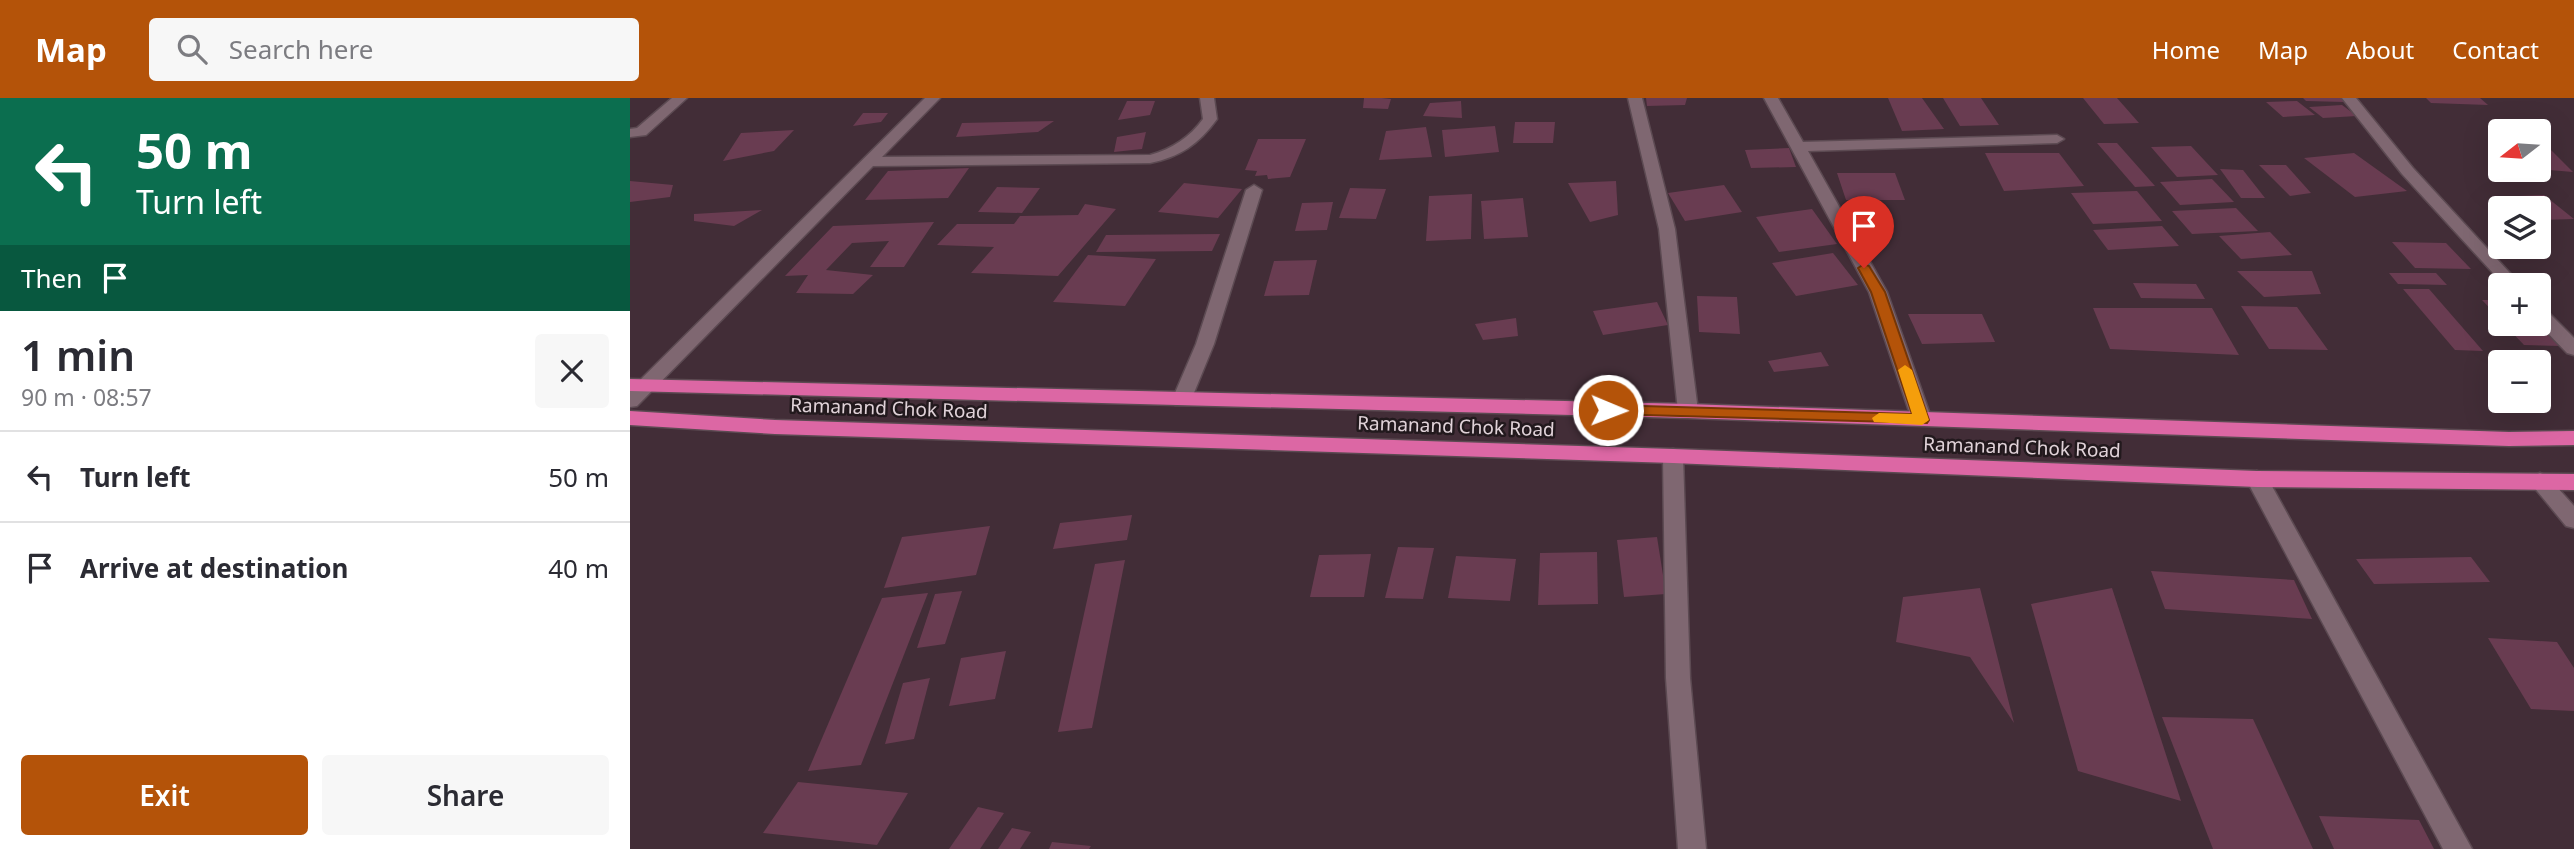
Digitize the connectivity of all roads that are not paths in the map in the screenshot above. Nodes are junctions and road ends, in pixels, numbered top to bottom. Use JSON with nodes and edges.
{"nodes":[{"id":1,"x":680,"y":98,"type":"edge"},
{"id":2,"x":933,"y":98,"type":"edge"},
{"id":3,"x":1207,"y":98,"type":"edge"},
{"id":4,"x":1635,"y":98,"type":"edge"},
{"id":5,"x":1770,"y":98,"type":"edge"},
{"id":6,"x":2349,"y":98,"type":"edge"},
{"id":7,"x":630,"y":133,"type":"edge"},
{"id":8,"x":2057,"y":139,"type":"dead end"},
{"id":9,"x":1797,"y":148,"type":"junction"},
{"id":10,"x":869,"y":162,"type":"junction"},
{"id":11,"x":1254,"y":190,"type":"dead end"},
{"id":12,"x":2502,"y":273,"type":"edge"},
{"id":13,"x":2551,"y":325,"type":"edge"},
{"id":14,"x":2574,"y":349,"type":"edge"},
{"id":15,"x":637,"y":386,"type":"edge"},
{"id":16,"x":1182,"y":400,"type":"junction"},
{"id":17,"x":630,"y":401,"type":"edge"},
{"id":18,"x":1688,"y":411,"type":"junction"},
{"id":19,"x":630,"y":418,"type":"edge"},
{"id":20,"x":1922,"y":420,"type":"junction"},
{"id":21,"x":2574,"y":438,"type":"edge"},
{"id":22,"x":1673,"y":456,"type":"junction"},
{"id":23,"x":2257,"y":478,"type":"junction"},
{"id":24,"x":2540,"y":481,"type":"junction"},
{"id":25,"x":2574,"y":482,"type":"edge"},
{"id":26,"x":2574,"y":520,"type":"edge"},
{"id":27,"x":1692,"y":849,"type":"edge"},
{"id":28,"x":2458,"y":849,"type":"edge"}],
"edges":[{"from":1,"to":7,"type":"street"},
{"from":2,"to":10,"type":"street"},
{"from":3,"to":10,"type":"street"},
{"from":4,"to":18,"type":"street"},
{"from":5,"to":9,"type":"street"},
{"from":6,"to":12,"type":"street"},
{"from":8,"to":9,"type":"street"},
{"from":9,"to":20,"type":"street"},
{"from":10,"to":15,"type":"street"},
{"from":11,"to":16,"type":"street"},
{"from":13,"to":14,"type":"street"},
{"from":15,"to":16,"type":"highway","name":"Ramanand Chok Road"},
{"from":15,"to":17,"type":"street"},
{"from":16,"to":18,"type":"highway","name":"Ramanand Chok Road"},
{"from":18,"to":20,"type":"highway","name":"Ramanand Chok Road"},
{"from":19,"to":22,"type":"highway","name":"Ramanand Chok Road"},
{"from":20,"to":21,"type":"highway","name":"Ramanand Chok Road"},
{"from":22,"to":23,"type":"highway","name":"Ramanand Chok Road"},
{"from":22,"to":27,"type":"street"},
{"from":23,"to":24,"type":"highway","name":"Ramanand Chok Road"},
{"from":23,"to":28,"type":"street"},
{"from":24,"to":25,"type":"highway","name":"Ramanand Chok Road"},
{"from":24,"to":26,"type":"street"}]}
